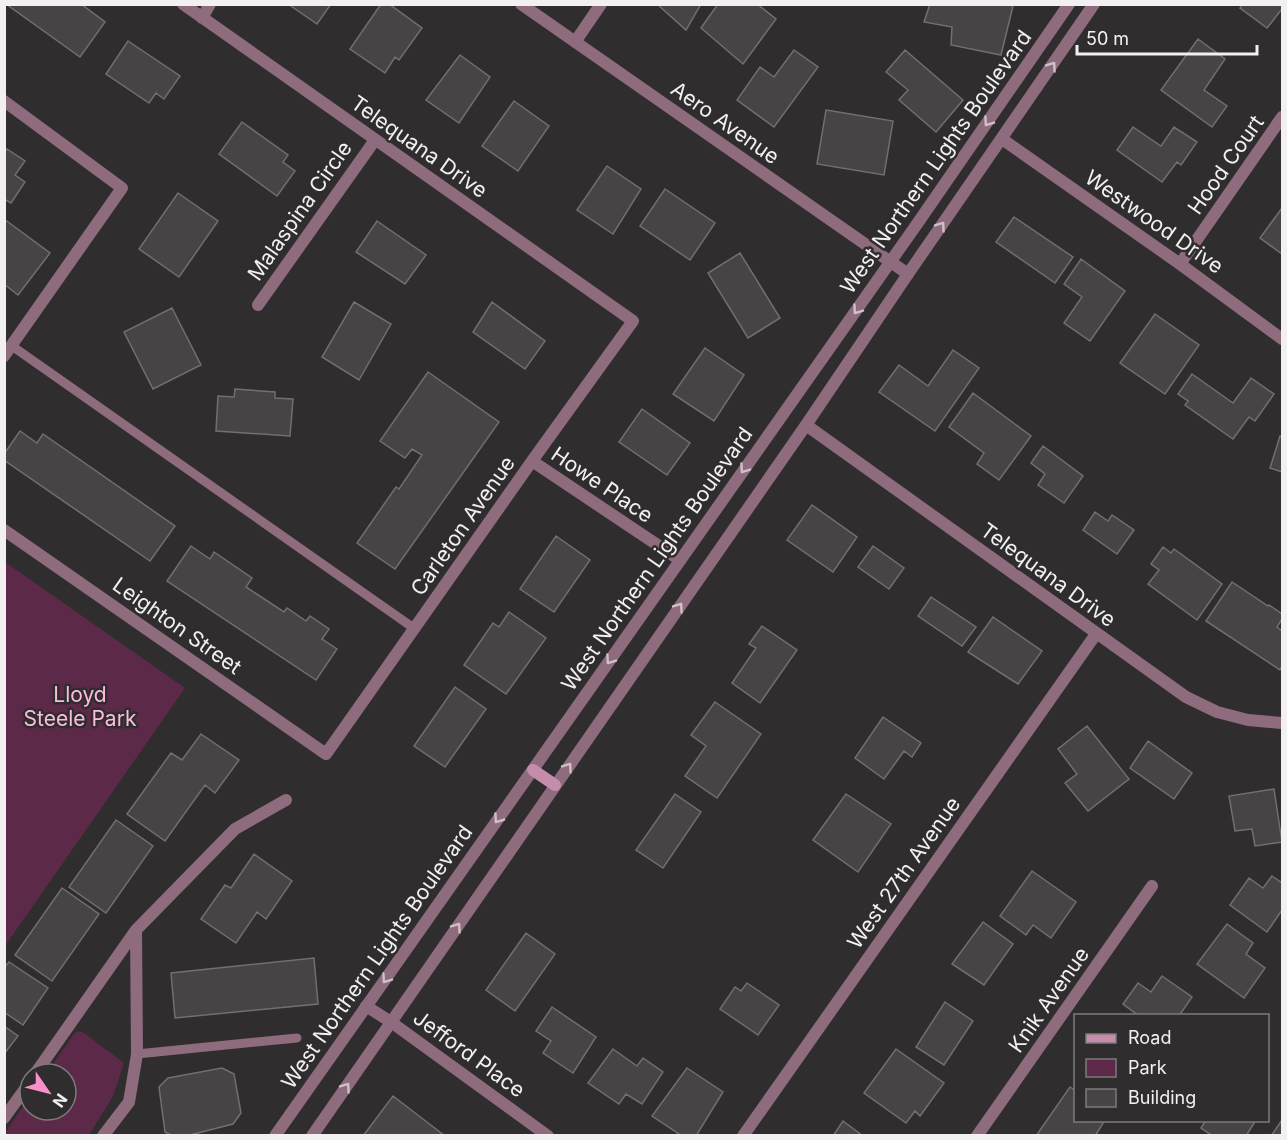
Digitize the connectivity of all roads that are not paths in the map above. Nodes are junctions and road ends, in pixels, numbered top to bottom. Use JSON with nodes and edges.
{"nodes":[{"id":1,"x":183,"y":4,"type":"edge"},
{"id":2,"x":210,"y":4,"type":"edge"},
{"id":3,"x":521,"y":4,"type":"edge"},
{"id":4,"x":602,"y":4,"type":"edge"},
{"id":5,"x":1069,"y":4,"type":"edge"},
{"id":6,"x":1094,"y":4,"type":"edge"},
{"id":7,"x":202,"y":18,"type":"junction"},
{"id":8,"x":575,"y":42,"type":"junction"},
{"id":9,"x":4,"y":101,"type":"edge"},
{"id":10,"x":1282,"y":117,"type":"edge"},
{"id":11,"x":1002,"y":139,"type":"junction"},
{"id":12,"x":375,"y":140,"type":"junction"},
{"id":13,"x":890,"y":262,"type":"junction"},
{"id":14,"x":1180,"y":264,"type":"junction"},
{"id":15,"x":908,"y":274,"type":"junction"},
{"id":16,"x":258,"y":305,"type":"dead end"},
{"id":17,"x":633,"y":321,"type":"joint"},
{"id":18,"x":1282,"y":339,"type":"edge"},
{"id":19,"x":8,"y":351,"type":"edge"},
{"id":20,"x":806,"y":425,"type":"junction"},
{"id":21,"x":532,"y":461,"type":"junction"},
{"id":22,"x":4,"y":530,"type":"edge"},
{"id":23,"x":680,"y":560,"type":"junction"},
{"id":24,"x":415,"y":629,"type":"junction"},
{"id":25,"x":1096,"y":634,"type":"junction"},
{"id":26,"x":1282,"y":723,"type":"edge"},
{"id":27,"x":326,"y":754,"type":"joint"},
{"id":28,"x":532,"y":770,"type":"junction"},
{"id":29,"x":555,"y":785,"type":"junction"},
{"id":30,"x":286,"y":800,"type":"dead end"},
{"id":31,"x":1152,"y":886,"type":"dead end"},
{"id":32,"x":136,"y":930,"type":"junction"},
{"id":33,"x":366,"y":1006,"type":"junction"},
{"id":34,"x":391,"y":1022,"type":"junction"},
{"id":35,"x":297,"y":1038,"type":"dead end"},
{"id":36,"x":137,"y":1054,"type":"junction"},
{"id":37,"x":43,"y":1062,"type":"edge"},
{"id":38,"x":18,"y":1099,"type":"edge"},
{"id":39,"x":4,"y":1118,"type":"edge"},
{"id":40,"x":103,"y":1136,"type":"edge"},
{"id":41,"x":275,"y":1136,"type":"edge"},
{"id":42,"x":312,"y":1136,"type":"edge"},
{"id":43,"x":548,"y":1136,"type":"edge"},
{"id":44,"x":743,"y":1136,"type":"edge"},
{"id":45,"x":977,"y":1136,"type":"edge"}],
"edges":[{"from":1,"to":7,"type":"street","name":"Telequana Drive"},
{"from":2,"to":7,"type":"street"},
{"from":3,"to":8,"type":"street","name":"Aero Avenue"},
{"from":4,"to":8,"type":"street"},
{"from":5,"to":13,"type":"street","name":"West Northern Lights Boulevard","one_way":true},
{"from":11,"to":6,"type":"street","name":"West Northern Lights Boulevard","one_way":true},
{"from":7,"to":12,"type":"street","name":"Telequana Drive"},
{"from":8,"to":13,"type":"street","name":"Aero Avenue"},
{"from":9,"to":19,"type":"street"},
{"from":10,"to":14,"type":"street","name":"Hood Court"},
{"from":11,"to":14,"type":"street","name":"Westwood Drive"},
{"from":15,"to":11,"type":"street","name":"West Northern Lights Boulevard","one_way":true},
{"from":12,"to":16,"type":"street","name":"Malaspina Circle"},
{"from":12,"to":17,"type":"street","name":"Telequana Drive"},
{"from":13,"to":15,"type":"street","name":"Aero Avenue"},
{"from":13,"to":23,"type":"street","name":"West Northern Lights Boulevard","one_way":true},
{"from":14,"to":18,"type":"street","name":"Westwood Drive"},
{"from":15,"to":20,"type":"street","name":"West Northern Lights Boulevard"},
{"from":17,"to":21,"type":"street","name":"Carleton Avenue"},
{"from":19,"to":24,"type":"lane"},
{"from":20,"to":25,"type":"street","name":"Telequana Drive"},
{"from":29,"to":20,"type":"street","name":"West Northern Lights Boulevard","one_way":true},
{"from":21,"to":23,"type":"street","name":"Howe Place"},
{"from":21,"to":24,"type":"street","name":"Carleton Avenue"},
{"from":22,"to":27,"type":"street","name":"Leighton Street"},
{"from":23,"to":28,"type":"street","name":"West Northern Lights Boulevard","one_way":true},
{"from":24,"to":27,"type":"street","name":"Carleton Avenue"},
{"from":25,"to":26,"type":"street","name":"Telequana Drive"},
{"from":25,"to":44,"type":"street","name":"West 27th Avenue"},
{"from":28,"to":29,"type":"main road"},
{"from":28,"to":33,"type":"street","name":"West Northern Lights Boulevard","one_way":true},
{"from":34,"to":29,"type":"street","name":"West Northern Lights Boulevard","one_way":true},
{"from":30,"to":32,"type":"street"},
{"from":31,"to":45,"type":"street","name":"Knik Avenue"},
{"from":32,"to":36,"type":"street"},
{"from":32,"to":37,"type":"street"},
{"from":33,"to":34,"type":"street","name":"Jefford Place"},
{"from":33,"to":41,"type":"street","name":"West Northern Lights Boulevard"},
{"from":42,"to":34,"type":"street","name":"West Northern Lights Boulevard","one_way":true},
{"from":34,"to":43,"type":"street","name":"Jefford Place"},
{"from":35,"to":36,"type":"lane"},
{"from":36,"to":40,"type":"street"},
{"from":38,"to":39,"type":"street"}]}
